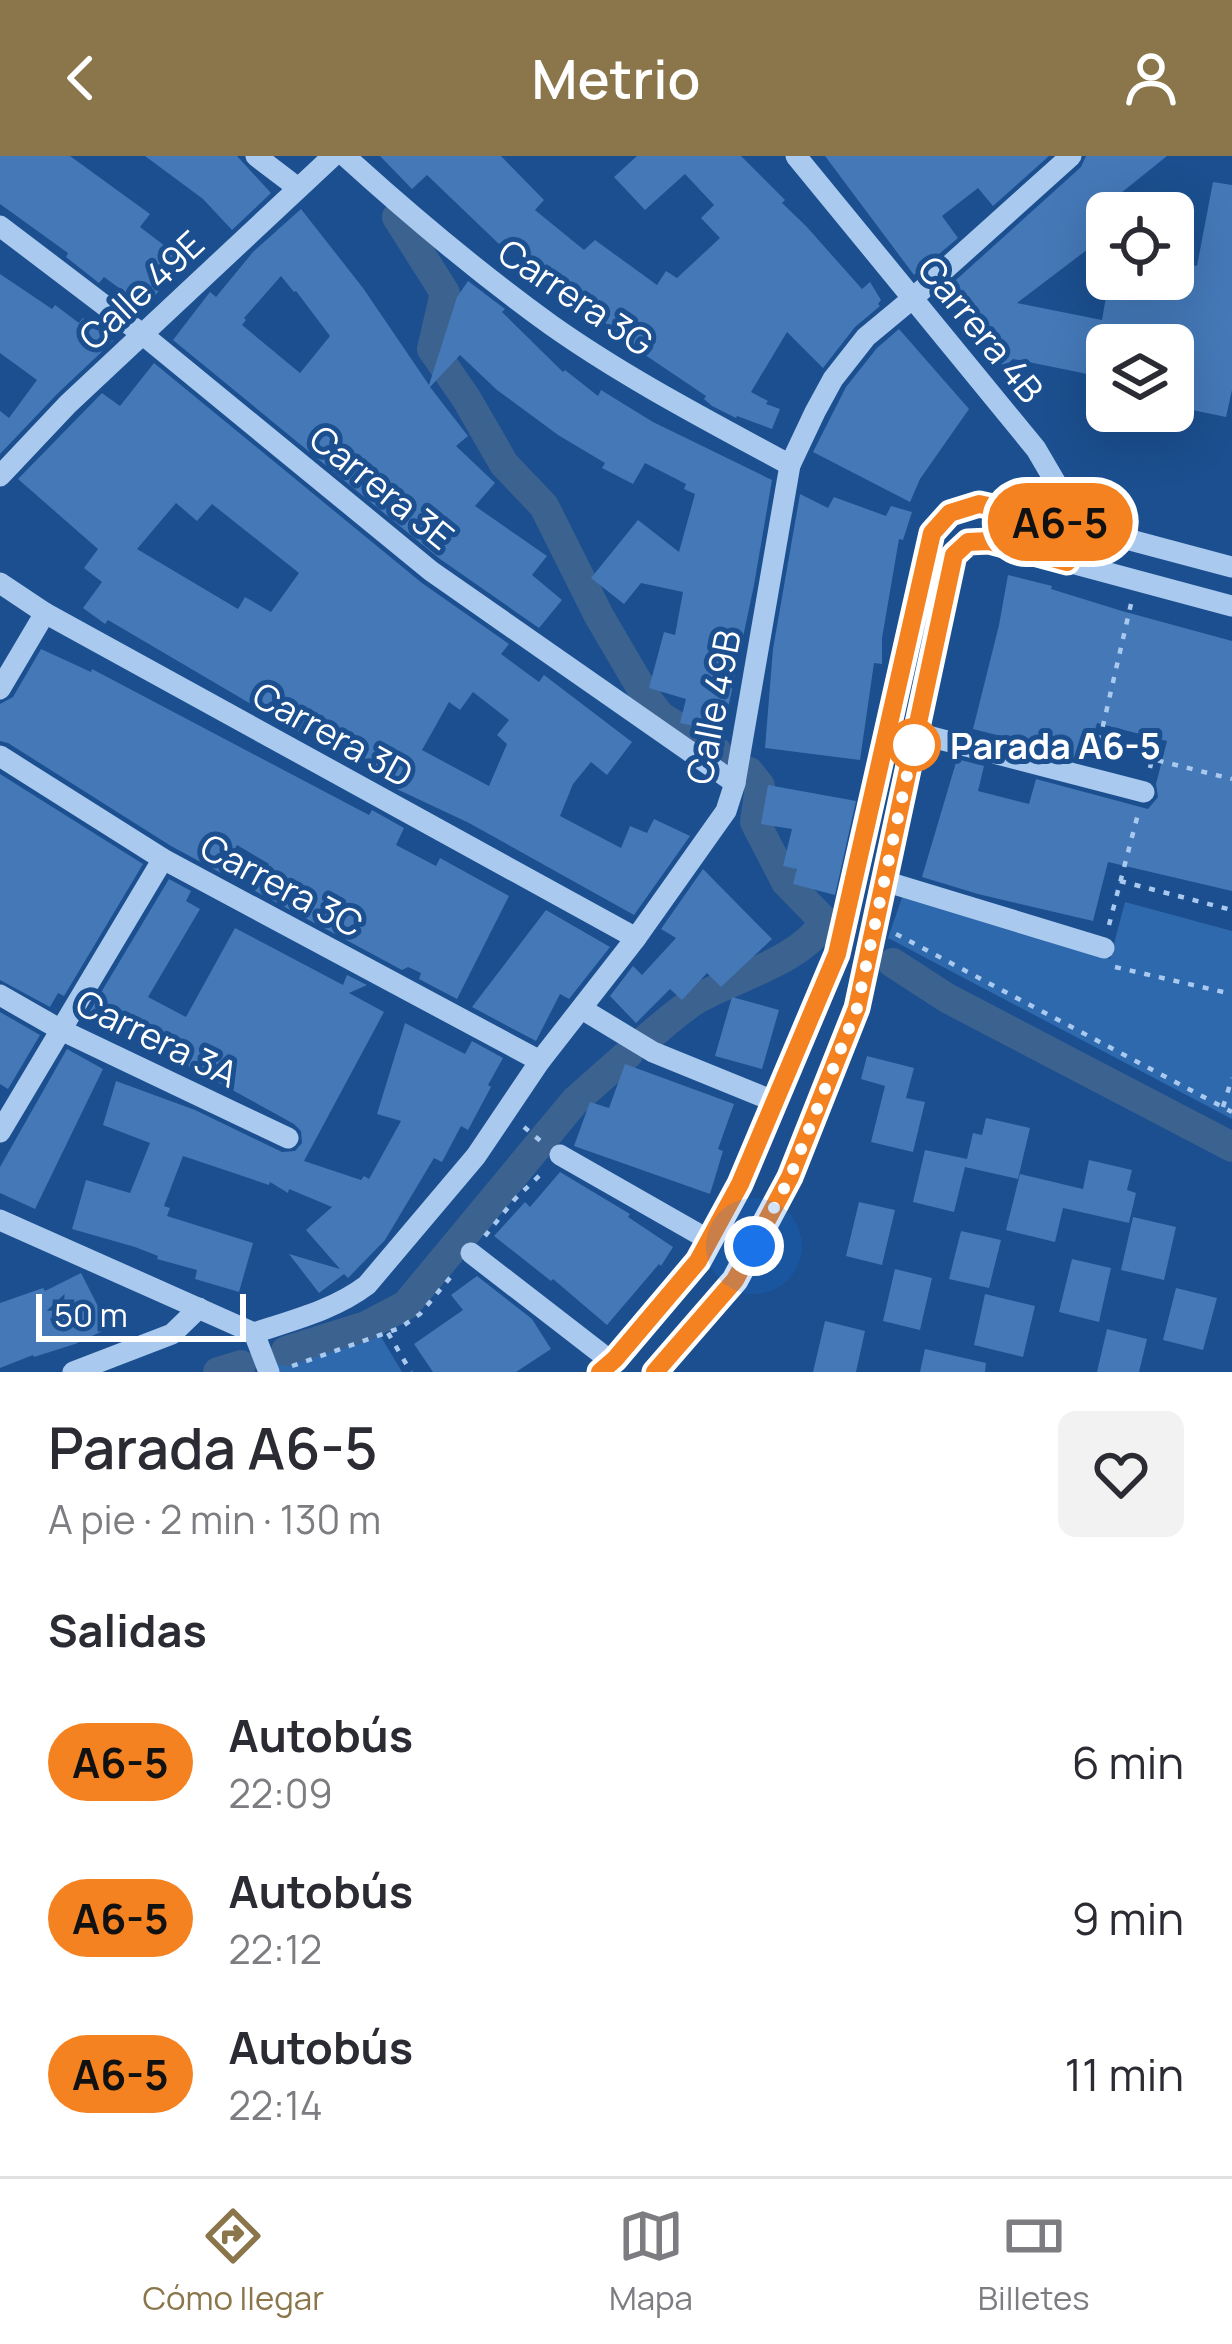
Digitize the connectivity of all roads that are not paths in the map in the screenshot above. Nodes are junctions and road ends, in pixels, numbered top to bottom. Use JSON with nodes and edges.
{"nodes":[{"id":1,"x":256,"y":156,"type":"edge"},
{"id":2,"x":281,"y":156,"type":"edge"},
{"id":3,"x":333,"y":156,"type":"edge"},
{"id":4,"x":345,"y":156,"type":"edge"},
{"id":5,"x":796,"y":156,"type":"edge"},
{"id":6,"x":1071,"y":156,"type":"edge"},
{"id":7,"x":298,"y":188,"type":"junction"},
{"id":8,"x":0,"y":226,"type":"edge"},
{"id":9,"x":913,"y":298,"type":"junction"},
{"id":10,"x":142,"y":334,"type":"junction"},
{"id":11,"x":790,"y":465,"type":"junction"},
{"id":12,"x":0,"y":476,"type":"edge"},
{"id":13,"x":1074,"y":525,"type":"junction"},
{"id":14,"x":1067,"y":562,"type":"junction"},
{"id":15,"x":1232,"y":567,"type":"edge"},
{"id":16,"x":0,"y":583,"type":"edge"},
{"id":17,"x":1232,"y":606,"type":"edge"},
{"id":18,"x":45,"y":613,"type":"junction"},
{"id":19,"x":0,"y":689,"type":"edge"},
{"id":20,"x":916,"y":733,"type":"junction"},
{"id":21,"x":0,"y":756,"type":"edge"},
{"id":22,"x":735,"y":783,"type":"junction"},
{"id":23,"x":1144,"y":792,"type":"road end"},
{"id":24,"x":163,"y":859,"type":"junction"},
{"id":25,"x":884,"y":880,"type":"junction"},
{"id":26,"x":636,"y":938,"type":"junction"},
{"id":27,"x":1104,"y":948,"type":"road end"},
{"id":28,"x":837,"y":954,"type":"junction"},
{"id":29,"x":868,"y":959,"type":"junction"},
{"id":30,"x":0,"y":995,"type":"edge"},
{"id":31,"x":582,"y":1009,"type":"junction"},
{"id":32,"x":61,"y":1030,"type":"junction"},
{"id":33,"x":540,"y":1061,"type":"junction"},
{"id":34,"x":776,"y":1102,"type":"junction"},
{"id":35,"x":0,"y":1132,"type":"edge"},
{"id":36,"x":288,"y":1138,"type":"dead end"},
{"id":37,"x":560,"y":1155,"type":"road end"},
{"id":38,"x":0,"y":1220,"type":"edge"},
{"id":39,"x":709,"y":1240,"type":"junction"},
{"id":40,"x":471,"y":1253,"type":"road end"},
{"id":41,"x":199,"y":1308,"type":"junction"},
{"id":42,"x":254,"y":1333,"type":"junction"},
{"id":43,"x":606,"y":1367,"type":"edge"},
{"id":44,"x":73,"y":1372,"type":"edge"},
{"id":45,"x":272,"y":1372,"type":"edge"},
{"id":46,"x":655,"y":1372,"type":"edge"}],
"edges":[{"from":1,"to":7,"type":"street"},
{"from":2,"to":7,"type":"street"},
{"from":3,"to":7,"type":"street","name":"Calle 49E"},
{"from":4,"to":11,"type":"street","name":"Carrera 3G"},
{"from":5,"to":9,"type":"street","name":"Carrera 4B"},
{"from":6,"to":9,"type":"street","name":"Calle 49B"},
{"from":7,"to":10,"type":"street","name":"Calle 49E"},
{"from":8,"to":10,"type":"street","name":"Carrera 3E"},
{"from":9,"to":11,"type":"street","name":"Calle 49B"},
{"from":9,"to":13,"type":"street","name":"Carrera 4B"},
{"from":10,"to":12,"type":"street","name":"Calle 49E"},
{"from":10,"to":22,"type":"street","name":"Carrera 3E"},
{"from":11,"to":22,"type":"street","name":"Calle 49B"},
{"from":13,"to":14,"type":"street"},
{"from":13,"to":15,"type":"street"},
{"from":13,"to":28,"type":"street"},
{"from":14,"to":17,"type":"street"},
{"from":14,"to":20,"type":"street"},
{"from":16,"to":18,"type":"street","name":"Carrera 3D"},
{"from":18,"to":19,"type":"street"},
{"from":18,"to":26,"type":"street","name":"Carrera 3D"},
{"from":20,"to":23,"type":"street"},
{"from":20,"to":25,"type":"street"},
{"from":21,"to":24,"type":"street","name":"Carrera 3C"},
{"from":22,"to":26,"type":"street","name":"Calle 49B"},
{"from":24,"to":32,"type":"street"},
{"from":24,"to":33,"type":"street","name":"Carrera 3C"},
{"from":25,"to":27,"type":"street"},
{"from":25,"to":29,"type":"street"},
{"from":26,"to":31,"type":"street","name":"Calle 49B"},
{"from":28,"to":29,"type":"street"},
{"from":28,"to":34,"type":"street"},
{"from":29,"to":46,"type":"street"},
{"from":30,"to":32,"type":"street","name":"Carrera 3A"},
{"from":31,"to":33,"type":"street","name":"Calle 49B"},
{"from":31,"to":34,"type":"street"},
{"from":32,"to":35,"type":"street"},
{"from":32,"to":36,"type":"street","name":"Carrera 3A"},
{"from":33,"to":42,"type":"street","name":"Calle 49B"},
{"from":34,"to":39,"type":"street"},
{"from":37,"to":39,"type":"street"},
{"from":38,"to":41,"type":"street"},
{"from":39,"to":43,"type":"street"},
{"from":40,"to":43,"type":"street"},
{"from":41,"to":42,"type":"street"},
{"from":41,"to":44,"type":"street"},
{"from":42,"to":45,"type":"street"}]}
